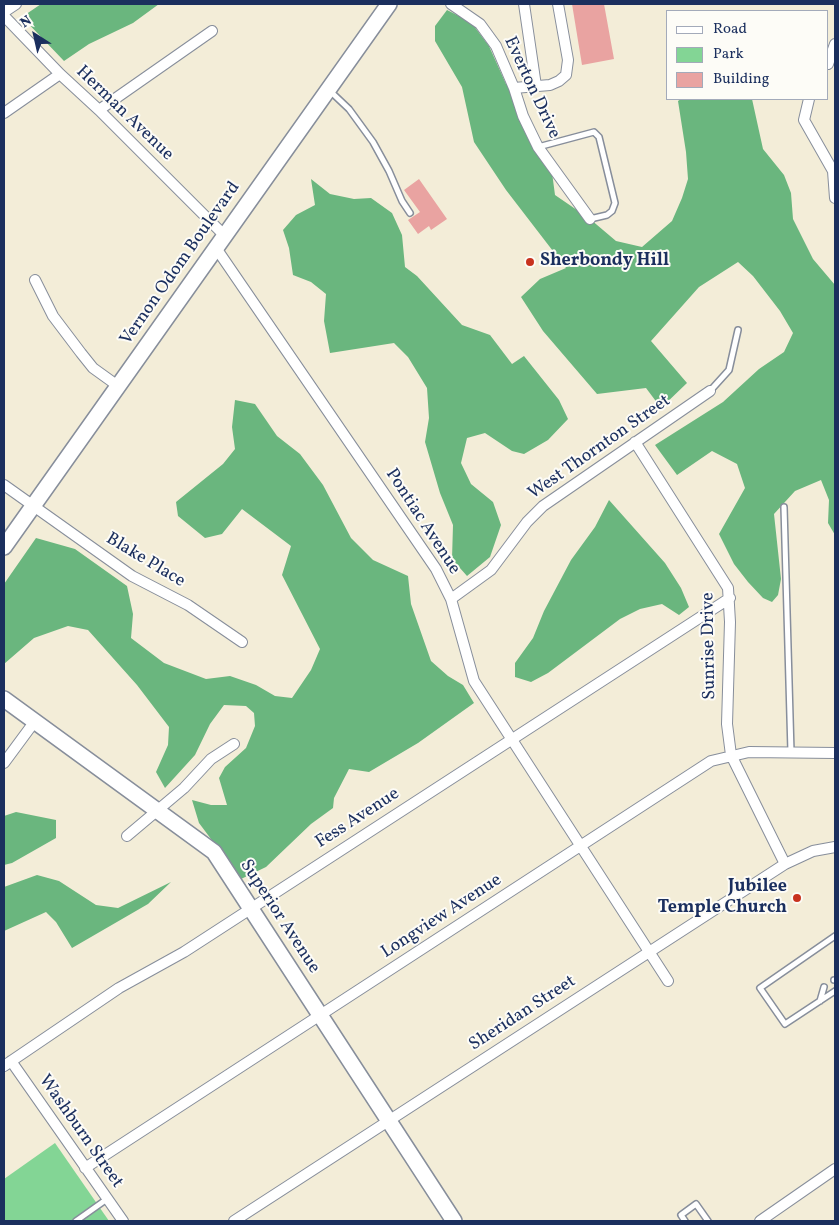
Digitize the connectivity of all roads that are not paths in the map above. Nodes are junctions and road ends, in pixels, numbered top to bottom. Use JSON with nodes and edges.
{"nodes":[{"id":1,"x":16,"y":4,"type":"edge"},
{"id":2,"x":524,"y":4,"type":"edge"},
{"id":3,"x":558,"y":4,"type":"edge"},
{"id":4,"x":385,"y":6,"type":"edge"},
{"id":5,"x":458,"y":6,"type":"edge"},
{"id":6,"x":4,"y":14,"type":"edge"},
{"id":7,"x":212,"y":31,"type":"dead end"},
{"id":8,"x":835,"y":44,"type":"edge"},
{"id":9,"x":829,"y":61,"type":"edge"},
{"id":10,"x":60,"y":74,"type":"junction"},
{"id":11,"x":536,"y":86,"type":"junction"},
{"id":12,"x":514,"y":88,"type":"junction"},
{"id":13,"x":328,"y":89,"type":"junction"},
{"id":14,"x":809,"y":100,"type":"edge"},
{"id":15,"x":99,"y":110,"type":"junction"},
{"id":16,"x":4,"y":113,"type":"edge"},
{"id":17,"x":538,"y":147,"type":"junction"},
{"id":18,"x":835,"y":198,"type":"edge"},
{"id":19,"x":410,"y":213,"type":"dead end"},
{"id":20,"x":590,"y":219,"type":"joint"},
{"id":21,"x":220,"y":242,"type":"junction"},
{"id":22,"x":35,"y":280,"type":"dead end"},
{"id":23,"x":738,"y":330,"type":"dead end"},
{"id":24,"x":118,"y":386,"type":"junction"},
{"id":25,"x":710,"y":391,"type":"joint"},
{"id":26,"x":635,"y":442,"type":"junction"},
{"id":27,"x":4,"y":485,"type":"edge"},
{"id":28,"x":33,"y":506,"type":"junction"},
{"id":29,"x":784,"y":507,"type":"dead end"},
{"id":30,"x":4,"y":547,"type":"edge"},
{"id":31,"x":730,"y":598,"type":"junction"},
{"id":32,"x":451,"y":599,"type":"junction"},
{"id":33,"x":242,"y":642,"type":"dead end"},
{"id":34,"x":4,"y":699,"type":"edge"},
{"id":35,"x":34,"y":721,"type":"junction"},
{"id":36,"x":513,"y":739,"type":"junction"},
{"id":37,"x":234,"y":744,"type":"dead end"},
{"id":38,"x":791,"y":752,"type":"junction"},
{"id":39,"x":835,"y":754,"type":"edge"},
{"id":40,"x":731,"y":755,"type":"junction"},
{"id":41,"x":4,"y":763,"type":"edge"},
{"id":42,"x":158,"y":809,"type":"junction"},
{"id":43,"x":127,"y":836,"type":"dead end"},
{"id":44,"x":581,"y":846,"type":"junction"},
{"id":45,"x":835,"y":847,"type":"edge"},
{"id":46,"x":785,"y":864,"type":"junction"},
{"id":47,"x":251,"y":909,"type":"junction"},
{"id":48,"x":835,"y":936,"type":"edge"},
{"id":49,"x":650,"y":952,"type":"junction"},
{"id":50,"x":668,"y":981,"type":"dead end"},
{"id":51,"x":824,"y":987,"type":"dead end"},
{"id":52,"x":835,"y":991,"type":"edge"},
{"id":53,"x":820,"y":1001,"type":"junction"},
{"id":54,"x":320,"y":1015,"type":"junction"},
{"id":55,"x":8,"y":1064,"type":"edge"},
{"id":56,"x":389,"y":1120,"type":"junction"},
{"id":57,"x":85,"y":1168,"type":"junction"},
{"id":58,"x":835,"y":1169,"type":"edge"},
{"id":59,"x":107,"y":1199,"type":"junction"},
{"id":60,"x":767,"y":1219,"type":"edge"},
{"id":61,"x":76,"y":1221,"type":"edge"},
{"id":62,"x":123,"y":1221,"type":"edge"},
{"id":63,"x":234,"y":1221,"type":"edge"},
{"id":64,"x":454,"y":1221,"type":"edge"},
{"id":65,"x":685,"y":1221,"type":"edge"},
{"id":66,"x":708,"y":1221,"type":"edge"}],
"edges":[{"from":1,"to":6,"type":"street"},
{"from":2,"to":11,"type":"street","name":"Everton Drive"},
{"from":3,"to":11,"type":"street"},
{"from":4,"to":13,"type":"street","name":"Vernon Odom Boulevard"},
{"from":5,"to":12,"type":"street","name":"Everton Drive"},
{"from":6,"to":10,"type":"street","name":"Herman Avenue"},
{"from":7,"to":15,"type":"street"},
{"from":8,"to":9,"type":"street"},
{"from":10,"to":15,"type":"street","name":"Herman Avenue"},
{"from":10,"to":16,"type":"street"},
{"from":11,"to":12,"type":"street"},
{"from":12,"to":17,"type":"street","name":"Everton Drive"},
{"from":13,"to":19,"type":"lane"},
{"from":13,"to":21,"type":"street","name":"Vernon Odom Boulevard"},
{"from":14,"to":18,"type":"street"},
{"from":15,"to":21,"type":"street","name":"Herman Avenue"},
{"from":17,"to":20,"type":"street","name":"Everton Drive"},
{"from":17,"to":20,"type":"lane"},
{"from":21,"to":24,"type":"street","name":"Vernon Odom Boulevard"},
{"from":21,"to":32,"type":"street","name":"Pontiac Avenue"},
{"from":22,"to":24,"type":"street"},
{"from":23,"to":25,"type":"lane"},
{"from":24,"to":28,"type":"street","name":"Vernon Odom Boulevard"},
{"from":25,"to":26,"type":"street","name":"West Thornton Street"},
{"from":26,"to":31,"type":"street","name":"Sunrise Drive"},
{"from":26,"to":32,"type":"street","name":"West Thornton Street"},
{"from":27,"to":28,"type":"street","name":"Blake Place"},
{"from":28,"to":30,"type":"street","name":"Vernon Odom Boulevard"},
{"from":28,"to":33,"type":"street","name":"Blake Place"},
{"from":29,"to":38,"type":"lane"},
{"from":31,"to":36,"type":"street","name":"Fess Avenue"},
{"from":31,"to":40,"type":"street","name":"Sunrise Drive"},
{"from":32,"to":36,"type":"street","name":"Pontiac Avenue"},
{"from":34,"to":35,"type":"street","name":"Superior Avenue"},
{"from":35,"to":41,"type":"street"},
{"from":35,"to":42,"type":"street","name":"Superior Avenue"},
{"from":36,"to":44,"type":"street","name":"Pontiac Avenue"},
{"from":36,"to":47,"type":"street","name":"Fess Avenue"},
{"from":37,"to":42,"type":"street"},
{"from":38,"to":39,"type":"street","name":"Longview Avenue"},
{"from":38,"to":40,"type":"street","name":"Longview Avenue"},
{"from":40,"to":44,"type":"street","name":"Longview Avenue"},
{"from":40,"to":46,"type":"street","name":"Sunrise Drive"},
{"from":42,"to":43,"type":"street"},
{"from":42,"to":47,"type":"street","name":"Superior Avenue"},
{"from":44,"to":49,"type":"street","name":"Pontiac Avenue"},
{"from":44,"to":54,"type":"street","name":"Longview Avenue"},
{"from":45,"to":46,"type":"street","name":"Sheridan Street"},
{"from":46,"to":49,"type":"street","name":"Sheridan Street"},
{"from":47,"to":54,"type":"street","name":"Superior Avenue"},
{"from":47,"to":55,"type":"street","name":"Fess Avenue"},
{"from":48,"to":53,"type":"lane"},
{"from":49,"to":50,"type":"street","name":"Pontiac Avenue"},
{"from":49,"to":56,"type":"street","name":"Sheridan Street"},
{"from":51,"to":53,"type":"lane"},
{"from":52,"to":53,"type":"lane"},
{"from":54,"to":56,"type":"street","name":"Superior Avenue"},
{"from":54,"to":57,"type":"street","name":"Longview Avenue"},
{"from":55,"to":57,"type":"street","name":"Washburn Street"},
{"from":56,"to":63,"type":"street","name":"Sheridan Street"},
{"from":56,"to":64,"type":"street","name":"Superior Avenue"},
{"from":57,"to":59,"type":"street","name":"Washburn Street"},
{"from":58,"to":60,"type":"street"},
{"from":59,"to":61,"type":"lane"},
{"from":59,"to":62,"type":"street","name":"Washburn Street"},
{"from":65,"to":66,"type":"lane"}]}
